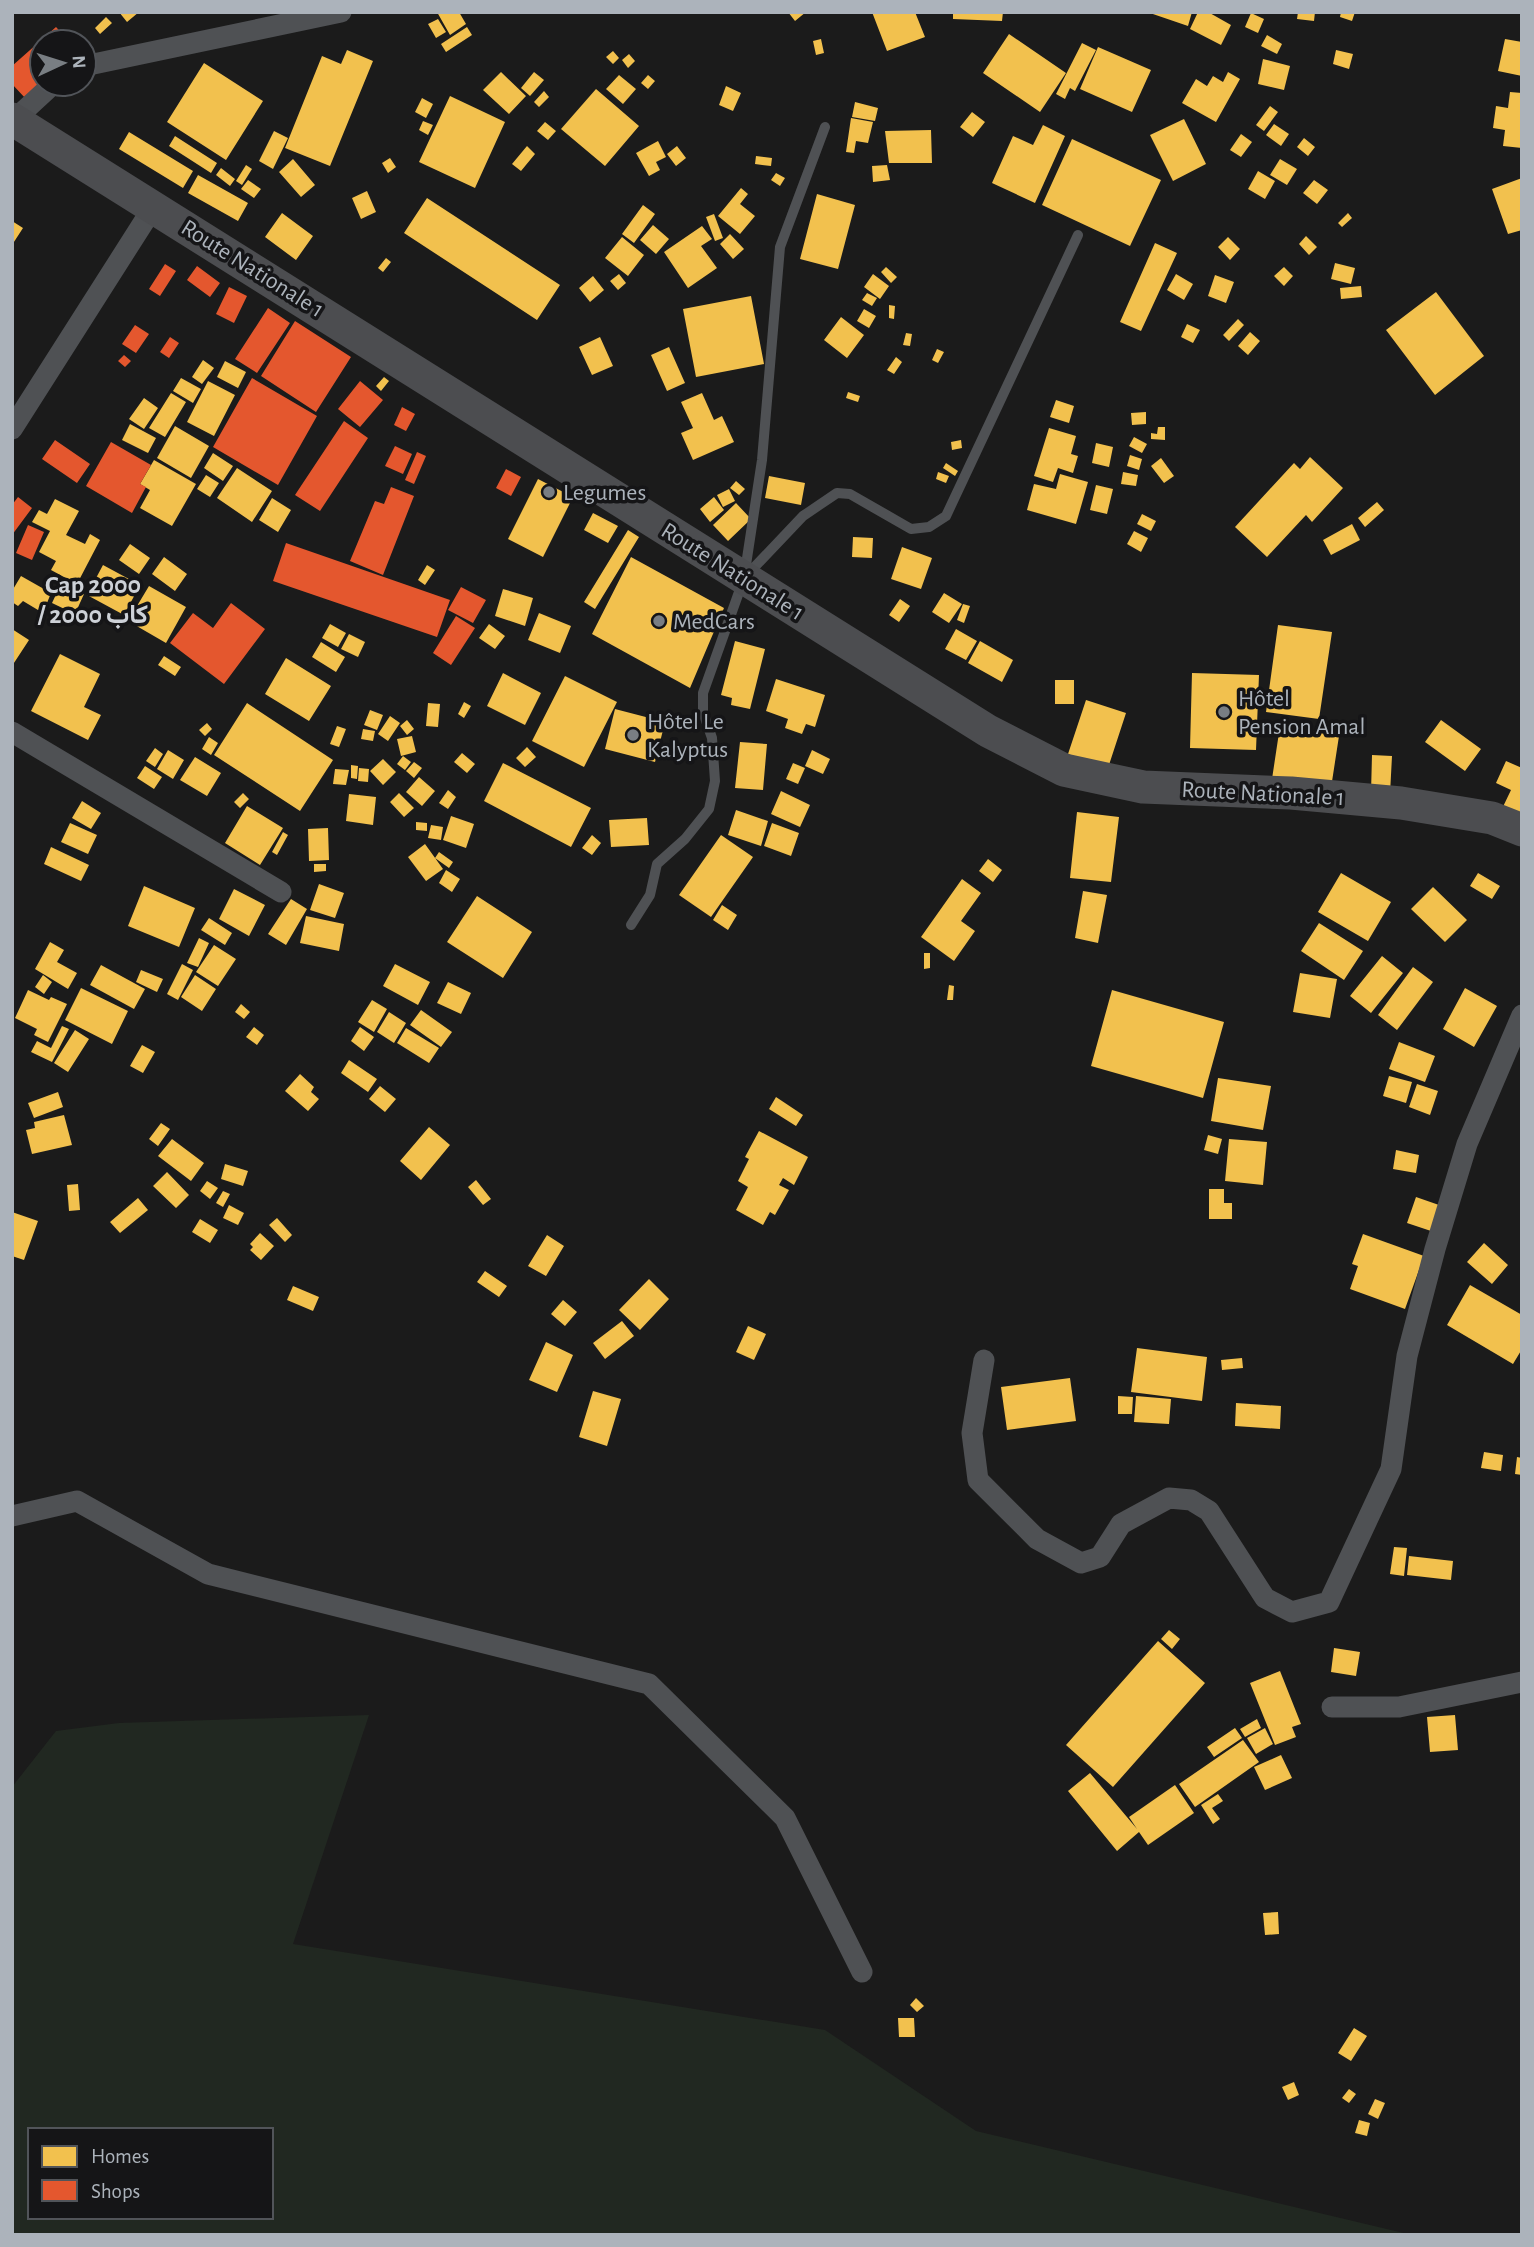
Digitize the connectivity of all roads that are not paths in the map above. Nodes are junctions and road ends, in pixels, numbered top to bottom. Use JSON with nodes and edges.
{"nodes":[{"id":1,"x":341,"y":12,"type":"edge"},
{"id":2,"x":98,"y":63,"type":"edge"},
{"id":3,"x":37,"y":98,"type":"edge"},
{"id":4,"x":13,"y":119,"type":"edge"},
{"id":5,"x":825,"y":127,"type":"dead end"},
{"id":6,"x":155,"y":206,"type":"junction"},
{"id":7,"x":1078,"y":235,"type":"dead end"},
{"id":8,"x":12,"y":429,"type":"edge"},
{"id":9,"x":744,"y":578,"type":"junction"},
{"id":10,"x":12,"y":732,"type":"edge"},
{"id":11,"x":1522,"y":830,"type":"edge"},
{"id":12,"x":281,"y":892,"type":"dead end"},
{"id":13,"x":631,"y":925,"type":"dead end"},
{"id":14,"x":1522,"y":1016,"type":"edge"},
{"id":15,"x":984,"y":1360,"type":"dead end"},
{"id":16,"x":12,"y":1516,"type":"edge"},
{"id":17,"x":1522,"y":1682,"type":"edge"},
{"id":18,"x":1332,"y":1707,"type":"dead end"},
{"id":19,"x":862,"y":1972,"type":"dead end"}],
"edges":[{"from":1,"to":2,"type":"street"},
{"from":3,"to":4,"type":"street"},
{"from":4,"to":6,"type":"main road","name":"Route Nationale 1"},
{"from":5,"to":9,"type":"lane"},
{"from":6,"to":8,"type":"street"},
{"from":6,"to":9,"type":"main road","name":"Route Nationale 1"},
{"from":7,"to":9,"type":"lane"},
{"from":9,"to":11,"type":"main road","name":"Route Nationale 1"},
{"from":9,"to":13,"type":"lane"},
{"from":10,"to":12,"type":"street"},
{"from":14,"to":15,"type":"street"},
{"from":16,"to":19,"type":"street"},
{"from":17,"to":18,"type":"street"}]}
